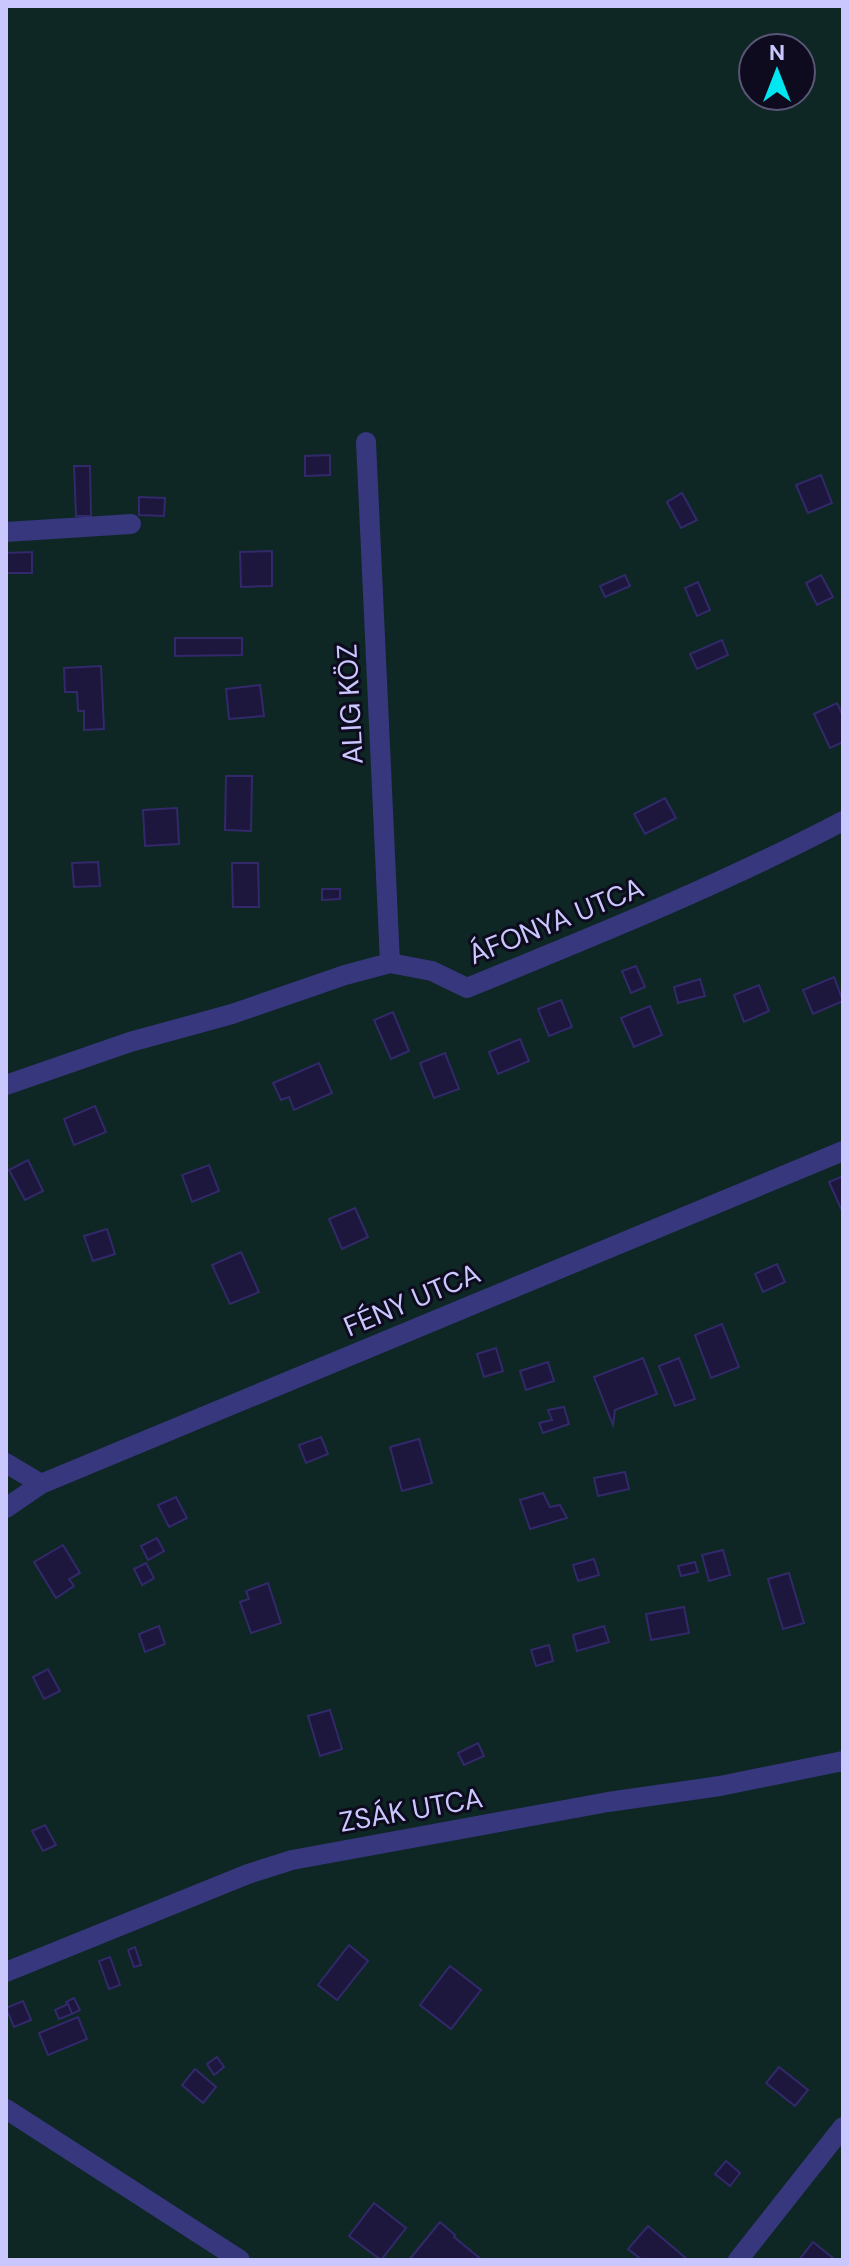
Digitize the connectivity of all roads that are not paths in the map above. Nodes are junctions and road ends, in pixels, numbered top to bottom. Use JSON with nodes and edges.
{"nodes":[{"id":1,"x":366,"y":442,"type":"dead end"},
{"id":2,"x":131,"y":524,"type":"dead end"},
{"id":3,"x":6,"y":532,"type":"edge"},
{"id":4,"x":843,"y":821,"type":"edge"},
{"id":5,"x":390,"y":963,"type":"junction"},
{"id":6,"x":6,"y":1085,"type":"edge"},
{"id":7,"x":843,"y":1151,"type":"edge"},
{"id":8,"x":6,"y":1463,"type":"edge"},
{"id":9,"x":41,"y":1484,"type":"junction"},
{"id":10,"x":6,"y":1508,"type":"edge"},
{"id":11,"x":843,"y":1761,"type":"edge"},
{"id":12,"x":6,"y":1972,"type":"edge"},
{"id":13,"x":6,"y":2109,"type":"edge"},
{"id":14,"x":843,"y":2127,"type":"edge"},
{"id":15,"x":240,"y":2260,"type":"edge"},
{"id":16,"x":738,"y":2260,"type":"edge"}],
"edges":[{"from":1,"to":5,"type":"street","name":"ALIG KÖZ"},
{"from":2,"to":3,"type":"street"},
{"from":4,"to":5,"type":"street","name":"ÁFONYA UTCA"},
{"from":5,"to":6,"type":"street","name":"ÁFONYA UTCA"},
{"from":7,"to":9,"type":"street","name":"FÉNY UTCA"},
{"from":8,"to":9,"type":"street"},
{"from":9,"to":10,"type":"street","name":"FÉNY UTCA"},
{"from":11,"to":12,"type":"street","name":"ZSÁK UTCA"},
{"from":13,"to":15,"type":"street"},
{"from":14,"to":16,"type":"street"}]}
